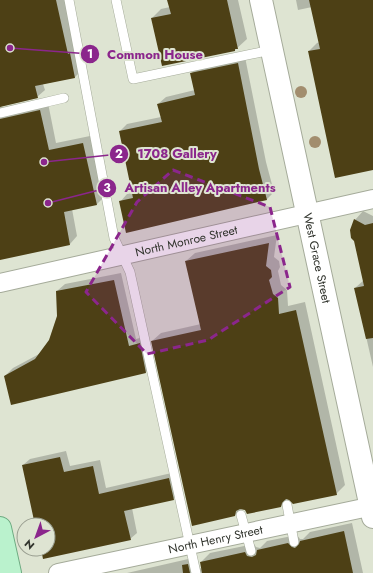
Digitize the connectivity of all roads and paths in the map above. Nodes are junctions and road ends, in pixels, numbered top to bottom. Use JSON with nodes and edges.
{"nodes":[{"id":1,"x":69,"y":0,"type":"edge"},
{"id":2,"x":116,"y":0,"type":"edge"},
{"id":3,"x":261,"y":0,"type":"edge"},
{"id":4,"x":272,"y":50,"type":"junction"},
{"id":5,"x":64,"y":98,"type":"dead end"},
{"id":6,"x":0,"y":113,"type":"edge"},
{"id":7,"x":373,"y":199,"type":"edge"},
{"id":8,"x":307,"y":214,"type":"junction"},
{"id":9,"x":122,"y":255,"type":"junction"},
{"id":10,"x":0,"y":283,"type":"edge"},
{"id":11,"x":287,"y":506,"type":"dead end"},
{"id":12,"x":372,"y":510,"type":"edge"},
{"id":13,"x":241,"y":515,"type":"dead end"},
{"id":14,"x":290,"y":523,"type":"junction"},
{"id":15,"x":0,"y":528,"type":"edge"},
{"id":16,"x":247,"y":533,"type":"junction"},
{"id":17,"x":294,"y":542,"type":"dead end"},
{"id":18,"x":190,"y":545,"type":"junction"},
{"id":19,"x":251,"y":551,"type":"dead end"},
{"id":20,"x":82,"y":570,"type":"edge"},
{"id":21,"x":10,"y":573,"type":"edge"},
{"id":22,"x":58,"y":573,"type":"edge"},
{"id":23,"x":196,"y":573,"type":"edge"}],
"edges":[{"from":1,"to":9,"type":"lane"},
{"from":2,"to":4,"type":"lane"},
{"from":3,"to":4,"type":"street","name":"West Grace Street"},
{"from":4,"to":8,"type":"street","name":"West Grace Street"},
{"from":5,"to":6,"type":"lane"},
{"from":7,"to":8,"type":"street","name":"North Monroe Street"},
{"from":8,"to":9,"type":"street","name":"North Monroe Street"},
{"from":8,"to":12,"type":"street","name":"West Grace Street"},
{"from":9,"to":10,"type":"street","name":"North Monroe Street"},
{"from":9,"to":18,"type":"lane"},
{"from":11,"to":14,"type":"lane"},
{"from":12,"to":14,"type":"street","name":"North Henry Street"},
{"from":13,"to":16,"type":"lane"},
{"from":14,"to":16,"type":"street","name":"North Henry Street"},
{"from":14,"to":17,"type":"lane"},
{"from":15,"to":21,"type":"main road"},
{"from":16,"to":18,"type":"street","name":"North Henry Street"},
{"from":16,"to":19,"type":"lane"},
{"from":18,"to":20,"type":"street","name":"North Henry Street"},
{"from":18,"to":23,"type":"lane"},
{"from":20,"to":22,"type":"street","name":"North Henry Street"}]}
